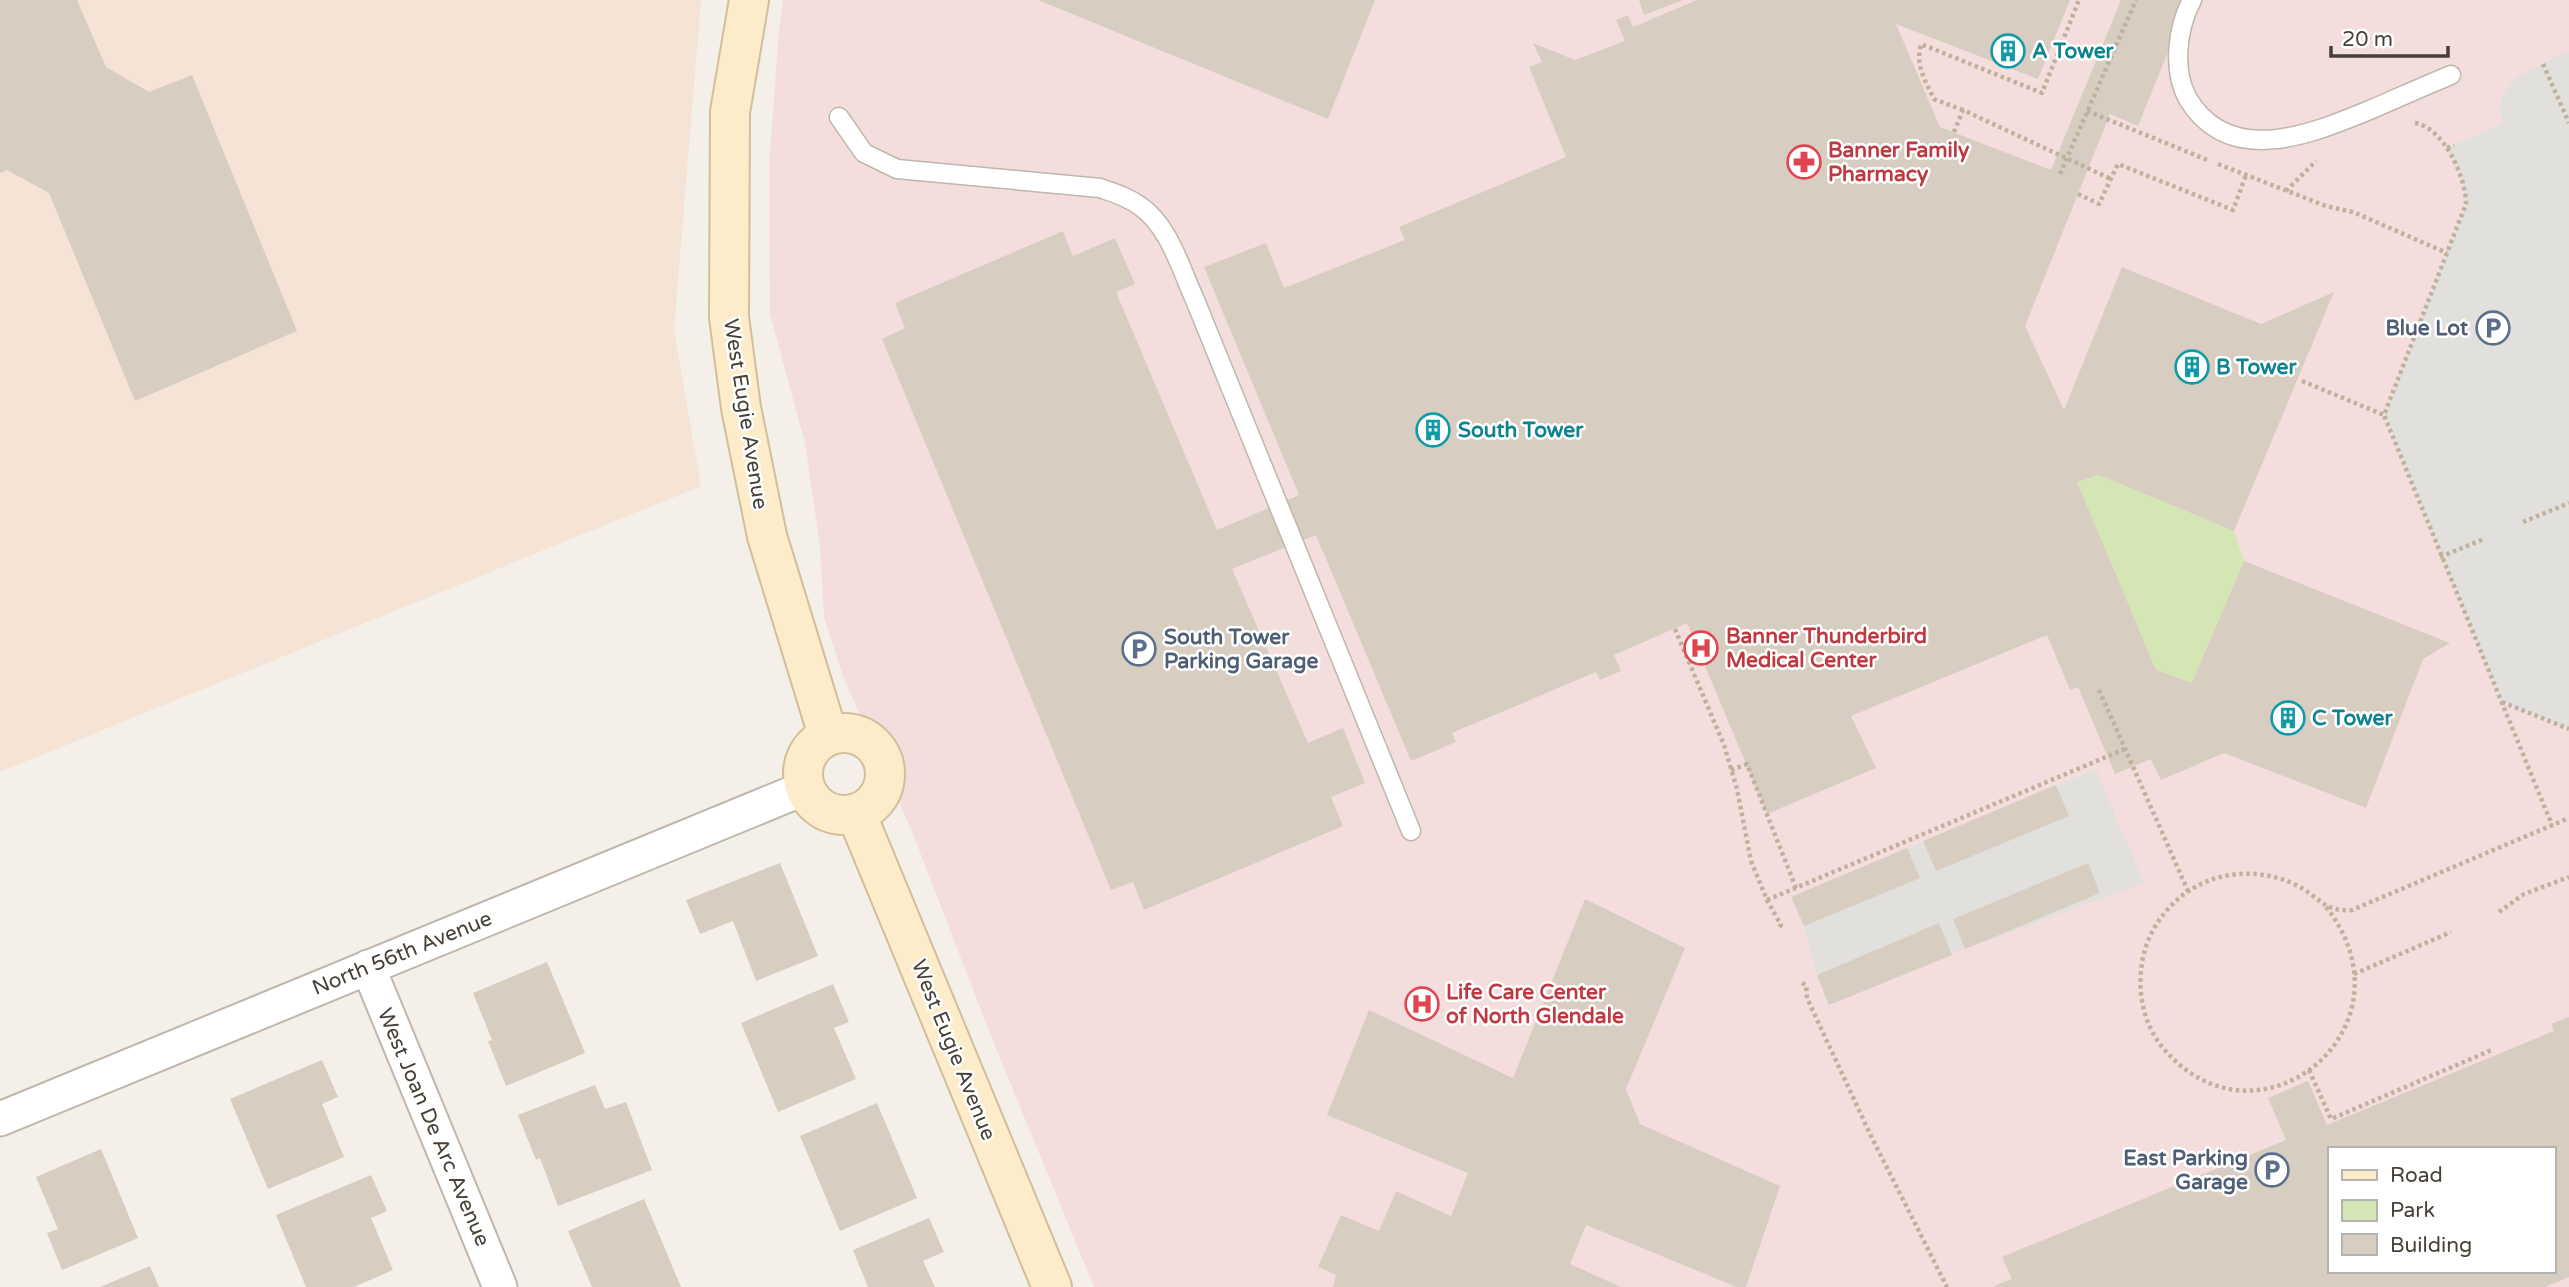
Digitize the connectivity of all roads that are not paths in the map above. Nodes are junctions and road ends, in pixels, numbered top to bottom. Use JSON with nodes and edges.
{"nodes":[{"id":1,"x":749,"y":0,"type":"edge"},
{"id":2,"x":2192,"y":0,"type":"edge"},
{"id":3,"x":2451,"y":75,"type":"dead end"},
{"id":4,"x":839,"y":117,"type":"dead end"},
{"id":5,"x":828,"y":736,"type":"junction"},
{"id":6,"x":805,"y":788,"type":"junction"},
{"id":7,"x":856,"y":813,"type":"junction"},
{"id":8,"x":1412,"y":831,"type":"dead end"},
{"id":9,"x":368,"y":967,"type":"junction"},
{"id":10,"x":0,"y":1119,"type":"edge"},
{"id":11,"x":500,"y":1287,"type":"edge"},
{"id":12,"x":1052,"y":1287,"type":"edge"}],
"edges":[{"from":1,"to":5,"type":"street","name":"West Eugie Avenue"},
{"from":2,"to":3,"type":"lane"},
{"from":4,"to":8,"type":"lane"},
{"from":5,"to":6,"type":"street"},
{"from":5,"to":7,"type":"street"},
{"from":6,"to":7,"type":"street"},
{"from":6,"to":9,"type":"street","name":"North 56th Avenue"},
{"from":7,"to":12,"type":"street","name":"West Eugie Avenue"},
{"from":9,"to":10,"type":"street","name":"North 56th Avenue"},
{"from":9,"to":11,"type":"street","name":"West Joan De Arc Avenue"}]}
